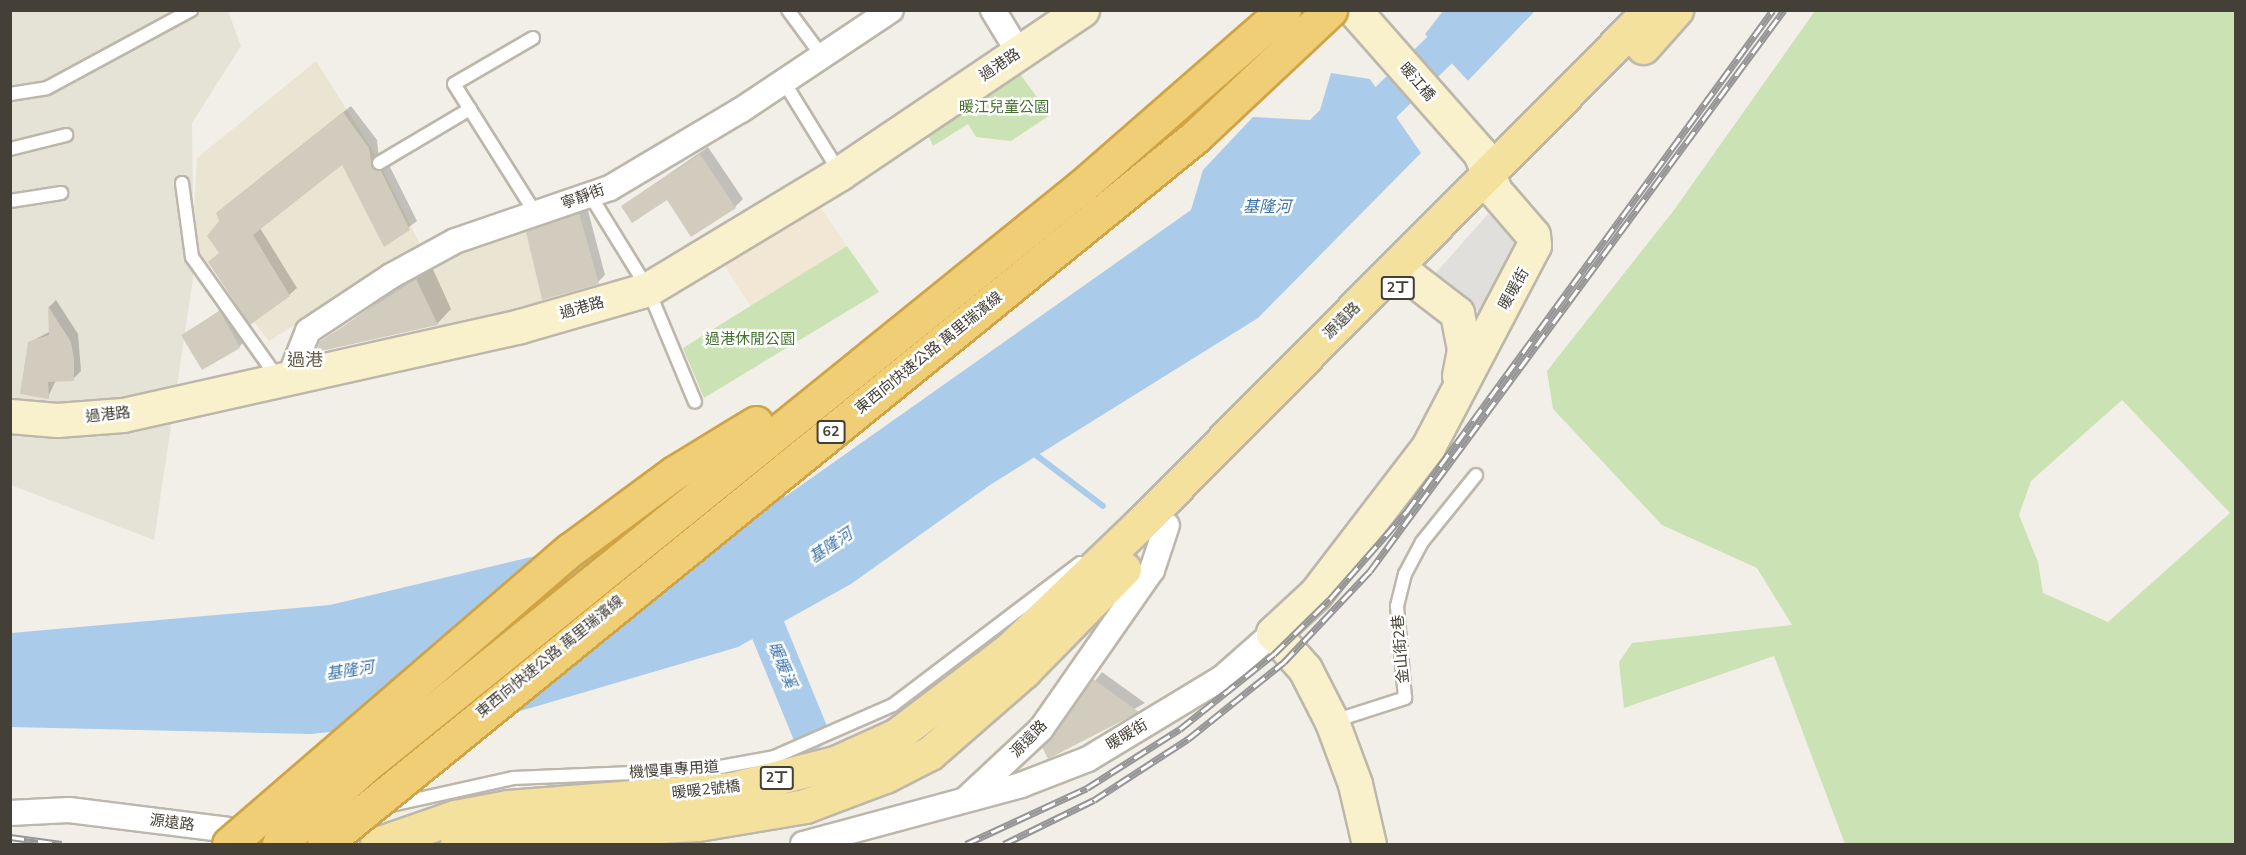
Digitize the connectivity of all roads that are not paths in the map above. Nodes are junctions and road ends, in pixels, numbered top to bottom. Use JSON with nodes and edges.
{"nodes":[{"id":1,"x":191,"y":10,"type":"edge"},
{"id":2,"x":788,"y":10,"type":"edge"},
{"id":3,"x":891,"y":10,"type":"edge"},
{"id":4,"x":993,"y":10,"type":"edge"},
{"id":5,"x":1082,"y":10,"type":"edge"},
{"id":6,"x":1284,"y":10,"type":"edge"},
{"id":7,"x":1330,"y":10,"type":"edge"},
{"id":8,"x":1354,"y":10,"type":"edge"},
{"id":9,"x":1650,"y":10,"type":"edge"},
{"id":10,"x":1676,"y":10,"type":"edge"},
{"id":11,"x":533,"y":38,"type":"dead end"},
{"id":12,"x":1018,"y":53,"type":"junction"},
{"id":13,"x":822,"y":56,"type":"junction"},
{"id":14,"x":784,"y":82,"type":"junction"},
{"id":15,"x":10,"y":94,"type":"edge"},
{"id":16,"x":470,"y":110,"type":"junction"},
{"id":17,"x":66,"y":135,"type":"dead end"},
{"id":18,"x":10,"y":149,"type":"edge"},
{"id":19,"x":379,"y":163,"type":"dead end"},
{"id":20,"x":840,"y":172,"type":"junction"},
{"id":21,"x":1487,"y":172,"type":"junction"},
{"id":22,"x":182,"y":183,"type":"dead end"},
{"id":23,"x":61,"y":193,"type":"dead end"},
{"id":24,"x":590,"y":195,"type":"junction"},
{"id":25,"x":10,"y":201,"type":"edge"},
{"id":26,"x":536,"y":214,"type":"junction"},
{"id":27,"x":1402,"y":272,"type":"junction"},
{"id":28,"x":648,"y":288,"type":"junction"},
{"id":29,"x":284,"y":380,"type":"junction"},
{"id":30,"x":1455,"y":391,"type":"junction"},
{"id":31,"x":695,"y":402,"type":"dead end"},
{"id":32,"x":10,"y":416,"type":"edge"},
{"id":33,"x":756,"y":423,"type":"dead end"},
{"id":34,"x":1476,"y":475,"type":"dead end"},
{"id":35,"x":1153,"y":525,"type":"junction"},
{"id":36,"x":1116,"y":561,"type":"junction"},
{"id":37,"x":1273,"y":633,"type":"junction"},
{"id":38,"x":1332,"y":722,"type":"junction"},
{"id":39,"x":963,"y":802,"type":"junction"},
{"id":40,"x":10,"y":813,"type":"edge"},
{"id":41,"x":285,"y":841,"type":"edge"},
{"id":42,"x":229,"y":844,"type":"edge"},
{"id":43,"x":324,"y":844,"type":"edge"},
{"id":44,"x":333,"y":844,"type":"edge"},
{"id":45,"x":377,"y":844,"type":"edge"},
{"id":46,"x":457,"y":844,"type":"edge"},
{"id":47,"x":803,"y":844,"type":"edge"},
{"id":48,"x":1369,"y":844,"type":"edge"}],
"edges":[{"from":1,"to":15,"type":"lane"},
{"from":2,"to":13,"type":"lane"},
{"from":3,"to":13,"type":"street","name":"寧靜街"},
{"from":4,"to":12,"type":"street"},
{"from":5,"to":12,"type":"street","name":"過港路"},
{"from":6,"to":41,"type":"highway","number":"62","bridge":true},
{"from":7,"to":43,"type":"highway","name":"東西向快速公路 萬里瑞濱線","number":"62","bridge":true},
{"from":8,"to":21,"type":"street","name":"暖江橋"},
{"from":9,"to":21,"type":"main road","name":"源遠路","number":"2丁"},
{"from":10,"to":21,"type":"main road","name":"源遠路","number":"2丁"},
{"from":11,"to":16,"type":"lane"},
{"from":12,"to":20,"type":"street","name":"過港路"},
{"from":13,"to":14,"type":"street","name":"寧靜街"},
{"from":14,"to":20,"type":"lane"},
{"from":14,"to":24,"type":"street","name":"寧靜街"},
{"from":16,"to":19,"type":"lane"},
{"from":16,"to":26,"type":"lane"},
{"from":17,"to":18,"type":"lane"},
{"from":20,"to":28,"type":"street","name":"過港路"},
{"from":21,"to":27,"type":"main road","name":"源遠路","number":"2丁"},
{"from":21,"to":30,"type":"street","name":"暖暖街"},
{"from":22,"to":29,"type":"lane"},
{"from":23,"to":25,"type":"lane"},
{"from":24,"to":26,"type":"street","name":"寧靜街"},
{"from":24,"to":28,"type":"lane"},
{"from":26,"to":29,"type":"street","name":"寧靜街"},
{"from":27,"to":30,"type":"street","name":"暖暖街"},
{"from":27,"to":35,"type":"main road","name":"源遠路","number":"2丁"},
{"from":28,"to":29,"type":"street","name":"過港路"},
{"from":28,"to":31,"type":"lane"},
{"from":29,"to":32,"type":"street","name":"過港路"},
{"from":30,"to":37,"type":"street","name":"暖暖街"},
{"from":33,"to":42,"type":"highway","bridge":true},
{"from":34,"to":38,"type":"lane","name":"金山街2巷"},
{"from":35,"to":36,"type":"main road","name":"源遠路","number":"2丁"},
{"from":35,"to":39,"type":"street","name":"源遠路"},
{"from":35,"to":41,"type":"lane","name":"機慢車專用道"},
{"from":36,"to":45,"type":"main road","name":"暖暖2號橋","number":"2丁"},
{"from":36,"to":46,"type":"main road","name":"暖暖2號橋","number":"2丁"},
{"from":37,"to":38,"type":"street"},
{"from":37,"to":39,"type":"street","name":"暖暖街"},
{"from":38,"to":48,"type":"street"},
{"from":39,"to":47,"type":"street","name":"源遠路"},
{"from":40,"to":41,"type":"street","name":"源遠路"},
{"from":41,"to":44,"type":"street","name":"源遠路"}]}
